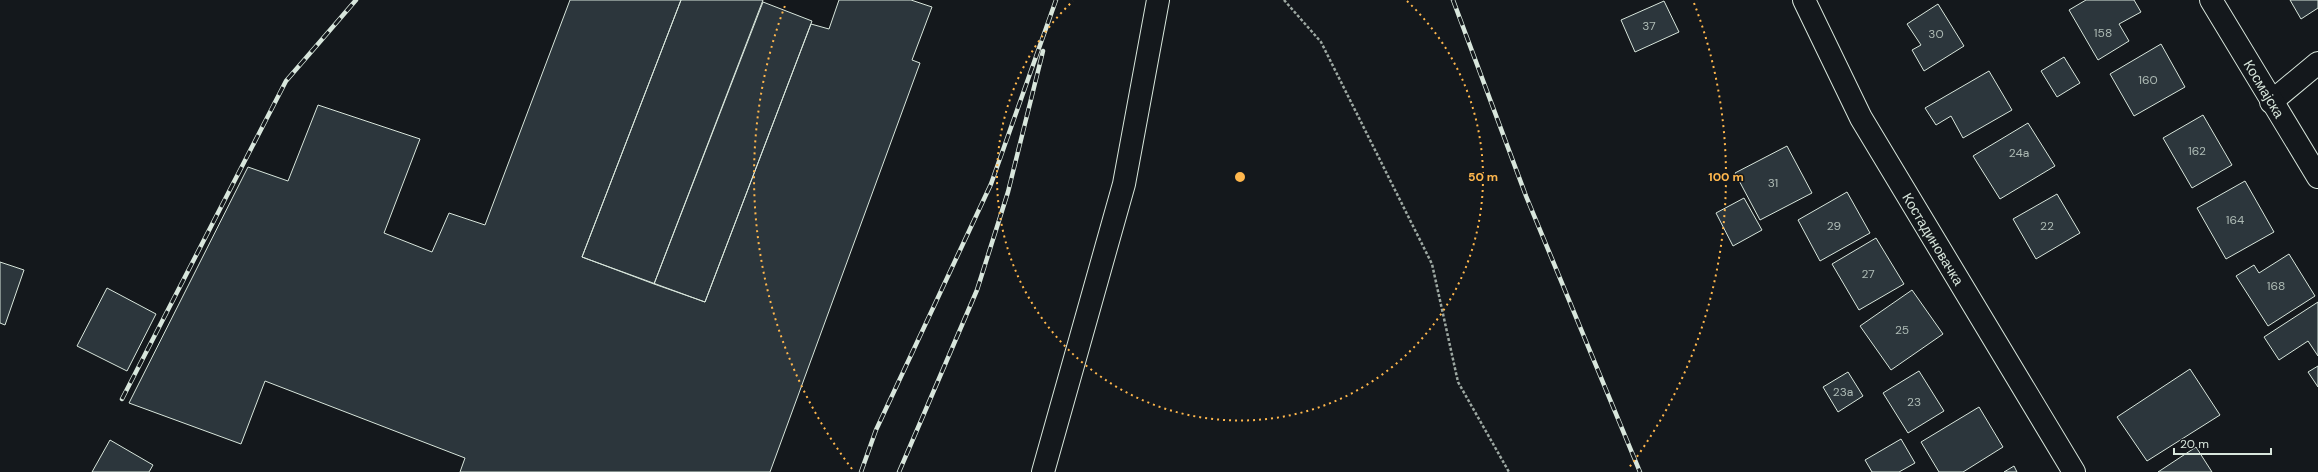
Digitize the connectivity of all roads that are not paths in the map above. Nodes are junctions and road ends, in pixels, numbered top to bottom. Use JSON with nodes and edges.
{"nodes":[{"id":1,"x":1158,"y":0,"type":"edge"},
{"id":2,"x":1804,"y":0,"type":"edge"},
{"id":3,"x":2211,"y":0,"type":"edge"},
{"id":4,"x":2318,"y":63,"type":"edge"},
{"id":5,"x":2271,"y":102,"type":"junction"},
{"id":6,"x":2318,"y":177,"type":"edge"},
{"id":7,"x":1043,"y":472,"type":"edge"},
{"id":8,"x":2074,"y":472,"type":"edge"}],
"edges":[{"from":1,"to":7,"type":"street"},
{"from":2,"to":8,"type":"street","name":"Костадиновачка"},
{"from":3,"to":5,"type":"street","name":"Космајска"},
{"from":4,"to":5,"type":"street"},
{"from":5,"to":6,"type":"street","name":"Космајска"}]}
